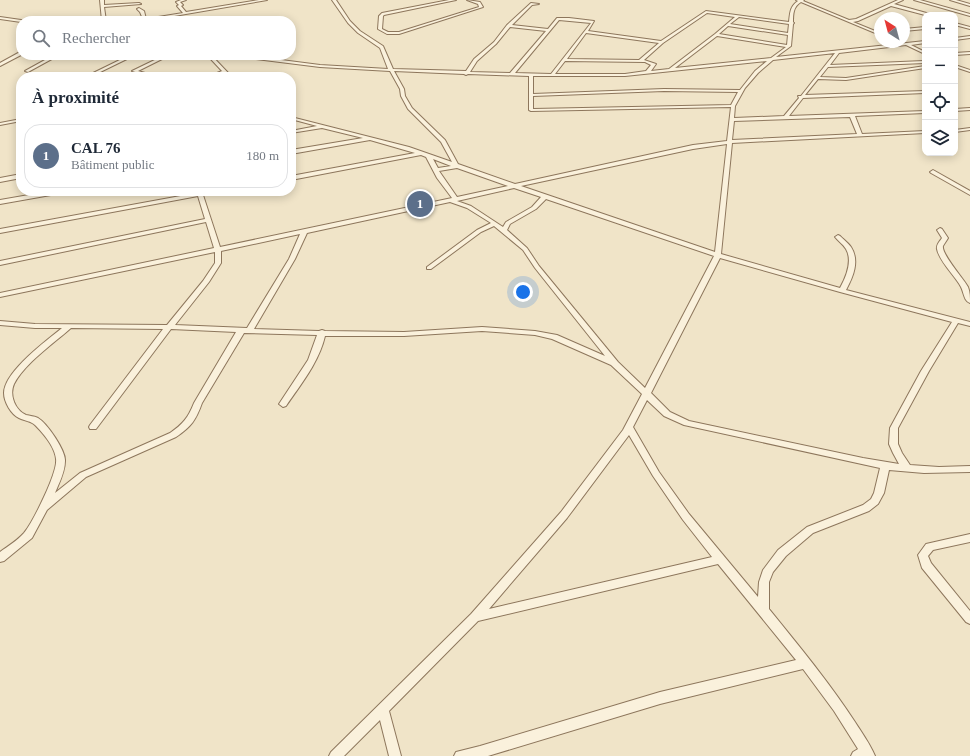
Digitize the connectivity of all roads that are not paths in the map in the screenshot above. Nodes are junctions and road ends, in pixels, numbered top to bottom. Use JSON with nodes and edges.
{"nodes":[{"id":1,"x":102,"y":0,"type":"edge"},
{"id":2,"x":184,"y":0,"type":"edge"},
{"id":3,"x":265,"y":0,"type":"edge"},
{"id":4,"x":334,"y":0,"type":"edge"},
{"id":5,"x":454,"y":0,"type":"edge"},
{"id":6,"x":469,"y":0,"type":"edge"},
{"id":7,"x":800,"y":0,"type":"edge"},
{"id":8,"x":901,"y":0,"type":"edge"},
{"id":9,"x":916,"y":0,"type":"edge"},
{"id":10,"x":952,"y":0,"type":"edge"},
{"id":11,"x":944,"y":3,"type":"dead end"},
{"id":12,"x":139,"y":4,"type":"dead end"},
{"id":13,"x":537,"y":4,"type":"dead end"},
{"id":14,"x":892,"y":5,"type":"junction"},
{"id":15,"x":970,"y":5,"type":"edge"},
{"id":16,"x":102,"y":6,"type":"junction"},
{"id":17,"x":939,"y":6,"type":"junction"},
{"id":18,"x":139,"y":9,"type":"dead end"},
{"id":19,"x":185,"y":13,"type":"junction"},
{"id":20,"x":922,"y":13,"type":"edge"},
{"id":21,"x":970,"y":15,"type":"edge"},
{"id":22,"x":103,"y":16,"type":"edge"},
{"id":23,"x":144,"y":16,"type":"edge"},
{"id":24,"x":168,"y":16,"type":"edge"},
{"id":25,"x":738,"y":16,"type":"junction"},
{"id":26,"x":0,"y":19,"type":"edge"},
{"id":27,"x":16,"y":20,"type":"edge"},
{"id":28,"x":848,"y":21,"type":"junction"},
{"id":29,"x":970,"y":23,"type":"edge"},
{"id":30,"x":792,"y":24,"type":"junction"},
{"id":31,"x":958,"y":24,"type":"edge"},
{"id":32,"x":958,"y":25,"type":"edge"},
{"id":33,"x":508,"y":26,"type":"junction"},
{"id":34,"x":727,"y":26,"type":"junction"},
{"id":35,"x":922,"y":28,"type":"edge"},
{"id":36,"x":970,"y":28,"type":"edge"},
{"id":37,"x":910,"y":29,"type":"edge"},
{"id":38,"x":549,"y":30,"type":"junction"},
{"id":39,"x":874,"y":31,"type":"edge"},
{"id":40,"x":586,"y":32,"type":"junction"},
{"id":41,"x":790,"y":34,"type":"junction"},
{"id":42,"x":716,"y":35,"type":"junction"},
{"id":43,"x":970,"y":37,"type":"edge"},
{"id":44,"x":958,"y":39,"type":"edge"},
{"id":45,"x":662,"y":42,"type":"junction"},
{"id":46,"x":922,"y":42,"type":"edge"},
{"id":47,"x":910,"y":44,"type":"edge"},
{"id":48,"x":789,"y":46,"type":"junction"},
{"id":49,"x":910,"y":46,"type":"edge"},
{"id":50,"x":874,"y":48,"type":"edge"},
{"id":51,"x":783,"y":50,"type":"junction"},
{"id":52,"x":837,"y":52,"type":"junction"},
{"id":53,"x":922,"y":52,"type":"edge"},
{"id":54,"x":970,"y":53,"type":"edge"},
{"id":55,"x":958,"y":54,"type":"edge"},
{"id":56,"x":816,"y":55,"type":"junction"},
{"id":57,"x":16,"y":56,"type":"edge"},
{"id":58,"x":808,"y":56,"type":"junction"},
{"id":59,"x":831,"y":58,"type":"junction"},
{"id":60,"x":47,"y":60,"type":"edge"},
{"id":61,"x":123,"y":60,"type":"edge"},
{"id":62,"x":157,"y":60,"type":"edge"},
{"id":63,"x":214,"y":60,"type":"edge"},
{"id":64,"x":273,"y":60,"type":"edge"},
{"id":65,"x":564,"y":60,"type":"junction"},
{"id":66,"x":771,"y":60,"type":"junction"},
{"id":67,"x":640,"y":61,"type":"junction"},
{"id":68,"x":922,"y":62,"type":"edge"},
{"id":69,"x":0,"y":65,"type":"edge"},
{"id":70,"x":826,"y":66,"type":"junction"},
{"id":71,"x":922,"y":66,"type":"edge"},
{"id":72,"x":958,"y":67,"type":"edge"},
{"id":73,"x":391,"y":70,"type":"junction"},
{"id":74,"x":969,"y":70,"type":"edge"},
{"id":75,"x":26,"y":71,"type":"dead end"},
{"id":76,"x":224,"y":71,"type":"edge"},
{"id":77,"x":404,"y":71,"type":"junction"},
{"id":78,"x":669,"y":71,"type":"junction"},
{"id":79,"x":97,"y":72,"type":"edge"},
{"id":80,"x":138,"y":72,"type":"edge"},
{"id":81,"x":647,"y":73,"type":"junction"},
{"id":82,"x":466,"y":74,"type":"junction"},
{"id":83,"x":511,"y":75,"type":"junction"},
{"id":84,"x":531,"y":75,"type":"junction"},
{"id":85,"x":552,"y":75,"type":"junction"},
{"id":86,"x":394,"y":76,"type":"junction"},
{"id":87,"x":816,"y":78,"type":"junction"},
{"id":88,"x":740,"y":91,"type":"junction"},
{"id":89,"x":922,"y":92,"type":"edge"},
{"id":90,"x":531,"y":95,"type":"junction"},
{"id":91,"x":800,"y":97,"type":"junction"},
{"id":92,"x":733,"y":106,"type":"junction"},
{"id":93,"x":970,"y":109,"type":"edge"},
{"id":94,"x":958,"y":110,"type":"edge"},
{"id":95,"x":922,"y":112,"type":"edge"},
{"id":96,"x":852,"y":115,"type":"junction"},
{"id":97,"x":785,"y":118,"type":"junction"},
{"id":98,"x":296,"y":119,"type":"edge"},
{"id":99,"x":731,"y":120,"type":"junction"},
{"id":100,"x":16,"y":121,"type":"edge"},
{"id":101,"x":0,"y":124,"type":"edge"},
{"id":102,"x":322,"y":127,"type":"junction"},
{"id":103,"x":970,"y":129,"type":"edge"},
{"id":104,"x":958,"y":130,"type":"edge"},
{"id":105,"x":296,"y":131,"type":"edge"},
{"id":106,"x":922,"y":132,"type":"edge"},
{"id":107,"x":860,"y":135,"type":"junction"},
{"id":108,"x":373,"y":138,"type":"junction"},
{"id":109,"x":730,"y":142,"type":"junction"},
{"id":110,"x":296,"y":151,"type":"edge"},
{"id":111,"x":426,"y":154,"type":"junction"},
{"id":112,"x":457,"y":165,"type":"junction"},
{"id":113,"x":436,"y":170,"type":"junction"},
{"id":114,"x":933,"y":172,"type":"dead end"},
{"id":115,"x":16,"y":177,"type":"edge"},
{"id":116,"x":296,"y":177,"type":"edge"},
{"id":117,"x":0,"y":180,"type":"edge"},
{"id":118,"x":514,"y":186,"type":"junction"},
{"id":119,"x":970,"y":193,"type":"edge"},
{"id":120,"x":34,"y":196,"type":"edge"},
{"id":121,"x":184,"y":196,"type":"edge"},
{"id":122,"x":201,"y":196,"type":"edge"},
{"id":123,"x":545,"y":196,"type":"junction"},
{"id":124,"x":453,"y":200,"type":"junction"},
{"id":125,"x":0,"y":202,"type":"edge"},
{"id":126,"x":209,"y":220,"type":"junction"},
{"id":127,"x":495,"y":223,"type":"junction"},
{"id":128,"x":504,"y":230,"type":"junction"},
{"id":129,"x":940,"y":230,"type":"dead end"},
{"id":130,"x":0,"y":231,"type":"edge"},
{"id":131,"x":304,"y":232,"type":"junction"},
{"id":132,"x":838,"y":237,"type":"dead end"},
{"id":133,"x":218,"y":250,"type":"junction"},
{"id":134,"x":718,"y":255,"type":"junction"},
{"id":135,"x":0,"y":263,"type":"edge"},
{"id":136,"x":429,"y":268,"type":"dead end"},
{"id":137,"x":842,"y":291,"type":"junction"},
{"id":138,"x":0,"y":295,"type":"edge"},
{"id":139,"x":970,"y":302,"type":"edge"},
{"id":140,"x":956,"y":321,"type":"junction"},
{"id":141,"x":0,"y":322,"type":"edge"},
{"id":142,"x":970,"y":324,"type":"edge"},
{"id":143,"x":68,"y":327,"type":"junction"},
{"id":144,"x":170,"y":327,"type":"junction"},
{"id":145,"x":245,"y":331,"type":"junction"},
{"id":146,"x":322,"y":332,"type":"junction"},
{"id":147,"x":614,"y":363,"type":"junction"},
{"id":148,"x":647,"y":394,"type":"junction"},
{"id":149,"x":283,"y":404,"type":"dead end"},
{"id":150,"x":629,"y":427,"type":"junction"},
{"id":151,"x":93,"y":428,"type":"dead end"},
{"id":152,"x":885,"y":466,"type":"junction"},
{"id":153,"x":906,"y":467,"type":"junction"},
{"id":154,"x":970,"y":469,"type":"edge"},
{"id":155,"x":42,"y":510,"type":"junction"},
{"id":156,"x":970,"y":538,"type":"edge"},
{"id":157,"x":0,"y":558,"type":"edge"},
{"id":158,"x":720,"y":559,"type":"junction"},
{"id":159,"x":763,"y":612,"type":"junction"},
{"id":160,"x":475,"y":617,"type":"junction"},
{"id":161,"x":970,"y":619,"type":"edge"},
{"id":162,"x":806,"y":663,"type":"junction"},
{"id":163,"x":383,"y":710,"type":"junction"},
{"id":164,"x":864,"y":755,"type":"edge"},
{"id":165,"x":335,"y":756,"type":"edge"},
{"id":166,"x":395,"y":756,"type":"edge"},
{"id":167,"x":460,"y":756,"type":"edge"}],
"edges":[{"from":1,"to":16,"type":"street"},
{"from":2,"to":19,"type":"street"},
{"from":3,"to":19,"type":"street"},
{"from":4,"to":73,"type":"street"},
{"from":5,"to":6,"type":"street"},
{"from":7,"to":28,"type":"street"},
{"from":7,"to":30,"type":"street"},
{"from":8,"to":14,"type":"street"},
{"from":9,"to":17,"type":"street"},
{"from":10,"to":15,"type":"street"},
{"from":11,"to":17,"type":"street"},
{"from":12,"to":16,"type":"street"},
{"from":13,"to":33,"type":"street"},
{"from":14,"to":20,"type":"street"},
{"from":14,"to":28,"type":"street"},
{"from":16,"to":22,"type":"street"},
{"from":17,"to":21,"type":"street"},
{"from":18,"to":23,"type":"street"},
{"from":19,"to":24,"type":"street"},
{"from":25,"to":30,"type":"street"},
{"from":25,"to":34,"type":"street"},
{"from":25,"to":45,"type":"street"},
{"from":26,"to":27,"type":"street"},
{"from":28,"to":39,"type":"street"},
{"from":29,"to":31,"type":"street"},
{"from":30,"to":41,"type":"street"},
{"from":32,"to":36,"type":"street"},
{"from":33,"to":38,"type":"street"},
{"from":33,"to":82,"type":"street"},
{"from":34,"to":41,"type":"street"},
{"from":34,"to":42,"type":"street"},
{"from":35,"to":37,"type":"street"},
{"from":38,"to":40,"type":"street"},
{"from":38,"to":83,"type":"street"},
{"from":40,"to":45,"type":"street"},
{"from":40,"to":65,"type":"street"},
{"from":41,"to":48,"type":"street"},
{"from":42,"to":48,"type":"street"},
{"from":42,"to":78,"type":"street"},
{"from":43,"to":44,"type":"street"},
{"from":45,"to":67,"type":"street"},
{"from":46,"to":47,"type":"street"},
{"from":48,"to":51,"type":"street"},
{"from":49,"to":53,"type":"street"},
{"from":50,"to":52,"type":"street"},
{"from":51,"to":58,"type":"street"},
{"from":51,"to":66,"type":"street"},
{"from":52,"to":56,"type":"street"},
{"from":52,"to":59,"type":"street"},
{"from":54,"to":55,"type":"street"},
{"from":56,"to":58,"type":"street"},
{"from":56,"to":59,"type":"street"},
{"from":57,"to":69,"type":"street"},
{"from":58,"to":66,"type":"street"},
{"from":59,"to":70,"type":"street"},
{"from":60,"to":75,"type":"street"},
{"from":61,"to":79,"type":"street"},
{"from":62,"to":80,"type":"street"},
{"from":63,"to":76,"type":"street"},
{"from":64,"to":73,"type":"street"},
{"from":65,"to":67,"type":"street"},
{"from":65,"to":85,"type":"street"},
{"from":66,"to":78,"type":"street"},
{"from":66,"to":88,"type":"street"},
{"from":67,"to":81,"type":"street"},
{"from":68,"to":70,"type":"street"},
{"from":70,"to":87,"type":"street"},
{"from":71,"to":87,"type":"street"},
{"from":72,"to":74,"type":"street"},
{"from":73,"to":77,"type":"street"},
{"from":73,"to":86,"type":"street"},
{"from":77,"to":82,"type":"street"},
{"from":77,"to":86,"type":"street"},
{"from":78,"to":81,"type":"street"},
{"from":81,"to":85,"type":"street"},
{"from":82,"to":83,"type":"street"},
{"from":83,"to":84,"type":"street"},
{"from":84,"to":85,"type":"street"},
{"from":84,"to":90,"type":"street"},
{"from":86,"to":112,"type":"street"},
{"from":87,"to":91,"type":"street"},
{"from":88,"to":90,"type":"street"},
{"from":88,"to":92,"type":"street"},
{"from":89,"to":91,"type":"street"},
{"from":90,"to":92,"type":"street"},
{"from":91,"to":97,"type":"street"},
{"from":92,"to":99,"type":"street"},
{"from":93,"to":94,"type":"street"},
{"from":95,"to":96,"type":"street"},
{"from":96,"to":97,"type":"street"},
{"from":96,"to":107,"type":"street"},
{"from":97,"to":99,"type":"street"},
{"from":98,"to":102,"type":"street"},
{"from":99,"to":109,"type":"street"},
{"from":100,"to":101,"type":"street"},
{"from":102,"to":105,"type":"street"},
{"from":102,"to":108,"type":"street"},
{"from":103,"to":104,"type":"street"},
{"from":106,"to":107,"type":"street"},
{"from":107,"to":109,"type":"street"},
{"from":108,"to":110,"type":"street"},
{"from":108,"to":111,"type":"street"},
{"from":109,"to":118,"type":"street"},
{"from":109,"to":134,"type":"street"},
{"from":111,"to":112,"type":"street"},
{"from":111,"to":113,"type":"street"},
{"from":111,"to":116,"type":"street"},
{"from":112,"to":113,"type":"street"},
{"from":112,"to":118,"type":"street"},
{"from":113,"to":124,"type":"street"},
{"from":114,"to":119,"type":"street"},
{"from":115,"to":117,"type":"street"},
{"from":118,"to":123,"type":"street"},
{"from":118,"to":124,"type":"street"},
{"from":120,"to":125,"type":"street"},
{"from":121,"to":130,"type":"street"},
{"from":122,"to":126,"type":"street"},
{"from":123,"to":128,"type":"street"},
{"from":123,"to":134,"type":"street"},
{"from":124,"to":127,"type":"street"},
{"from":124,"to":131,"type":"street"},
{"from":126,"to":133,"type":"street"},
{"from":126,"to":135,"type":"street"},
{"from":127,"to":128,"type":"street"},
{"from":127,"to":136,"type":"street"},
{"from":128,"to":147,"type":"street"},
{"from":129,"to":139,"type":"street"},
{"from":131,"to":133,"type":"street"},
{"from":131,"to":145,"type":"street"},
{"from":132,"to":137,"type":"street"},
{"from":133,"to":138,"type":"street"},
{"from":133,"to":144,"type":"street"},
{"from":134,"to":137,"type":"street"},
{"from":134,"to":148,"type":"street"},
{"from":137,"to":140,"type":"street"},
{"from":140,"to":142,"type":"street"},
{"from":140,"to":153,"type":"street"},
{"from":141,"to":143,"type":"street"},
{"from":143,"to":144,"type":"street"},
{"from":143,"to":155,"type":"street"},
{"from":144,"to":145,"type":"street"},
{"from":144,"to":151,"type":"street"},
{"from":145,"to":146,"type":"street"},
{"from":145,"to":155,"type":"street"},
{"from":146,"to":147,"type":"street"},
{"from":146,"to":149,"type":"street"},
{"from":147,"to":148,"type":"street"},
{"from":148,"to":150,"type":"street"},
{"from":148,"to":152,"type":"street"},
{"from":150,"to":158,"type":"street"},
{"from":150,"to":160,"type":"street"},
{"from":152,"to":153,"type":"street"},
{"from":152,"to":159,"type":"street"},
{"from":153,"to":154,"type":"street"},
{"from":155,"to":157,"type":"street"},
{"from":156,"to":161,"type":"street"},
{"from":158,"to":159,"type":"street"},
{"from":158,"to":160,"type":"street"},
{"from":159,"to":162,"type":"street"},
{"from":160,"to":163,"type":"street"},
{"from":162,"to":164,"type":"street"},
{"from":162,"to":167,"type":"street"},
{"from":163,"to":165,"type":"street"},
{"from":163,"to":166,"type":"street"}]}
